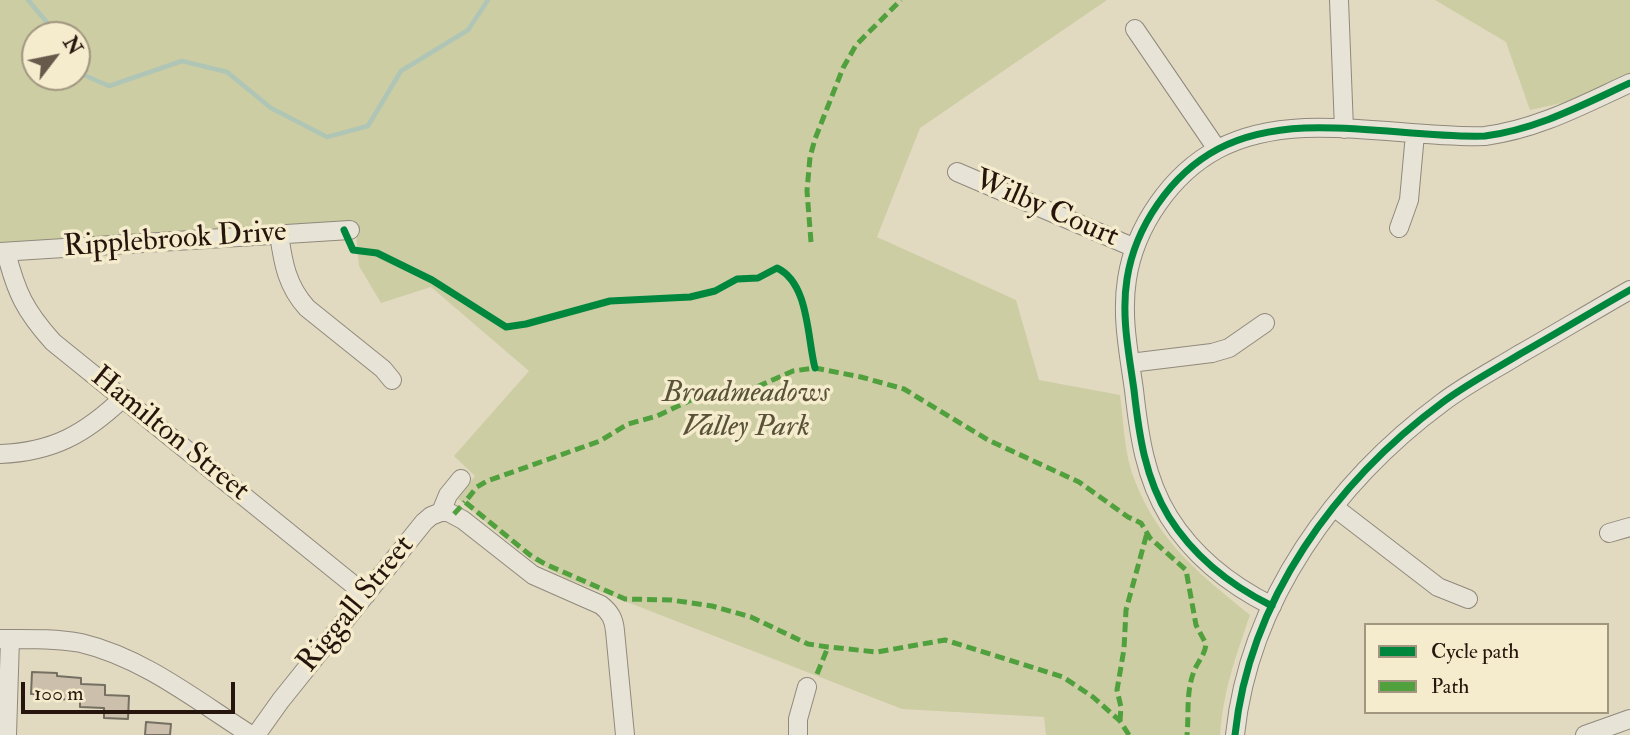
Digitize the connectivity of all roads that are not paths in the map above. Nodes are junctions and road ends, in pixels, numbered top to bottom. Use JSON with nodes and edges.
{"nodes":[{"id":1,"x":1339,"y":0,"type":"edge"},
{"id":2,"x":1135,"y":29,"type":"dead end"},
{"id":3,"x":1630,"y":83,"type":"edge"},
{"id":4,"x":1344,"y":129,"type":"junction"},
{"id":5,"x":1415,"y":134,"type":"junction"},
{"id":6,"x":1217,"y":149,"type":"junction"},
{"id":7,"x":957,"y":172,"type":"dead end"},
{"id":8,"x":1399,"y":228,"type":"dead end"},
{"id":9,"x":350,"y":230,"type":"dead end"},
{"id":10,"x":279,"y":234,"type":"junction"},
{"id":11,"x":1135,"y":248,"type":"junction"},
{"id":12,"x":3,"y":252,"type":"edge"},
{"id":13,"x":1630,"y":290,"type":"edge"},
{"id":14,"x":1265,"y":323,"type":"dead end"},
{"id":15,"x":1130,"y":363,"type":"junction"},
{"id":16,"x":392,"y":380,"type":"dead end"},
{"id":17,"x":123,"y":398,"type":"junction"},
{"id":18,"x":0,"y":454,"type":"edge"},
{"id":19,"x":461,"y":479,"type":"dead end"},
{"id":20,"x":1334,"y":507,"type":"junction"},
{"id":21,"x":441,"y":512,"type":"junction"},
{"id":22,"x":1630,"y":527,"type":"edge"},
{"id":23,"x":1609,"y":533,"type":"dead end"},
{"id":24,"x":366,"y":595,"type":"junction"},
{"id":25,"x":1468,"y":599,"type":"dead end"},
{"id":26,"x":1272,"y":606,"type":"junction"},
{"id":27,"x":5,"y":639,"type":"edge"},
{"id":28,"x":807,"y":687,"type":"dead end"},
{"id":29,"x":1630,"y":719,"type":"edge"},
{"id":30,"x":7,"y":735,"type":"edge"},
{"id":31,"x":254,"y":735,"type":"edge"},
{"id":32,"x":625,"y":735,"type":"edge"},
{"id":33,"x":798,"y":735,"type":"edge"},
{"id":34,"x":1235,"y":735,"type":"edge"},
{"id":35,"x":1585,"y":735,"type":"edge"}],
"edges":[{"from":1,"to":4,"type":"street"},
{"from":2,"to":6,"type":"street"},
{"from":3,"to":5,"type":"street"},
{"from":4,"to":5,"type":"street"},
{"from":4,"to":6,"type":"street"},
{"from":5,"to":8,"type":"street"},
{"from":6,"to":11,"type":"street"},
{"from":7,"to":11,"type":"street","name":"Wilby Court"},
{"from":9,"to":10,"type":"street","name":"Ripplebrook Drive"},
{"from":10,"to":12,"type":"street","name":"Ripplebrook Drive"},
{"from":10,"to":16,"type":"street"},
{"from":11,"to":15,"type":"street"},
{"from":12,"to":17,"type":"street","name":"Hamilton Street"},
{"from":13,"to":20,"type":"street"},
{"from":14,"to":15,"type":"street"},
{"from":15,"to":26,"type":"street"},
{"from":17,"to":18,"type":"street"},
{"from":17,"to":24,"type":"street","name":"Hamilton Street"},
{"from":19,"to":21,"type":"street","name":"Riggall Street"},
{"from":20,"to":25,"type":"street"},
{"from":20,"to":26,"type":"street"},
{"from":21,"to":24,"type":"street","name":"Riggall Street"},
{"from":21,"to":32,"type":"street"},
{"from":22,"to":23,"type":"street"},
{"from":24,"to":31,"type":"street","name":"Riggall Street"},
{"from":26,"to":34,"type":"street"},
{"from":27,"to":30,"type":"street"},
{"from":27,"to":31,"type":"street"},
{"from":28,"to":33,"type":"street"},
{"from":29,"to":35,"type":"street"}]}
